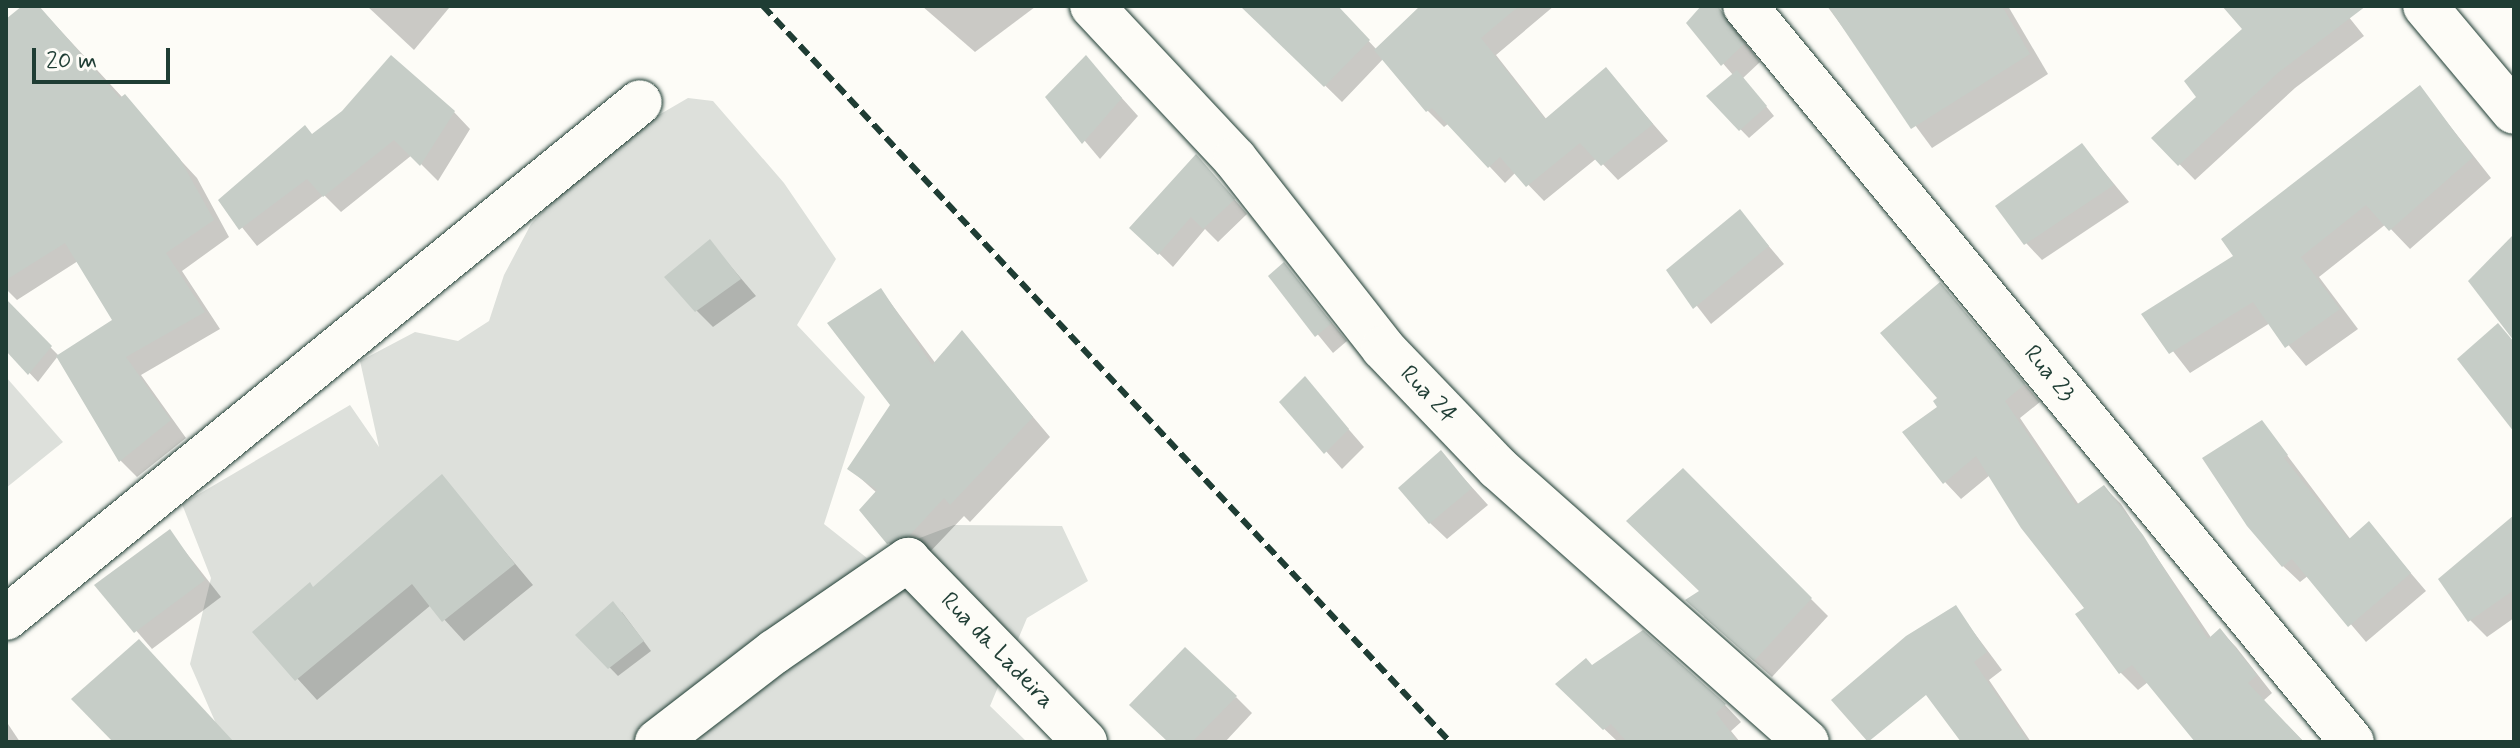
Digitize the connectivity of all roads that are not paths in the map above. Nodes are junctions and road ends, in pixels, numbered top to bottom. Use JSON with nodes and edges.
{"nodes":[{"id":1,"x":1092,"y":6,"type":"edge"},
{"id":2,"x":1745,"y":6,"type":"edge"},
{"id":3,"x":2425,"y":6,"type":"edge"},
{"id":4,"x":640,"y":102,"type":"dead end"},
{"id":5,"x":2514,"y":112,"type":"edge"},
{"id":6,"x":6,"y":618,"type":"edge"},
{"id":7,"x":657,"y":742,"type":"edge"},
{"id":8,"x":1085,"y":742,"type":"edge"},
{"id":9,"x":1807,"y":742,"type":"edge"},
{"id":10,"x":2352,"y":742,"type":"edge"}],
"edges":[{"from":1,"to":9,"type":"street","name":"Rua 24"},
{"from":2,"to":10,"type":"street","name":"Rua 23"},
{"from":3,"to":5,"type":"street"},
{"from":4,"to":6,"type":"street"},
{"from":7,"to":8,"type":"street","name":"Rua da Ladeira"}]}
